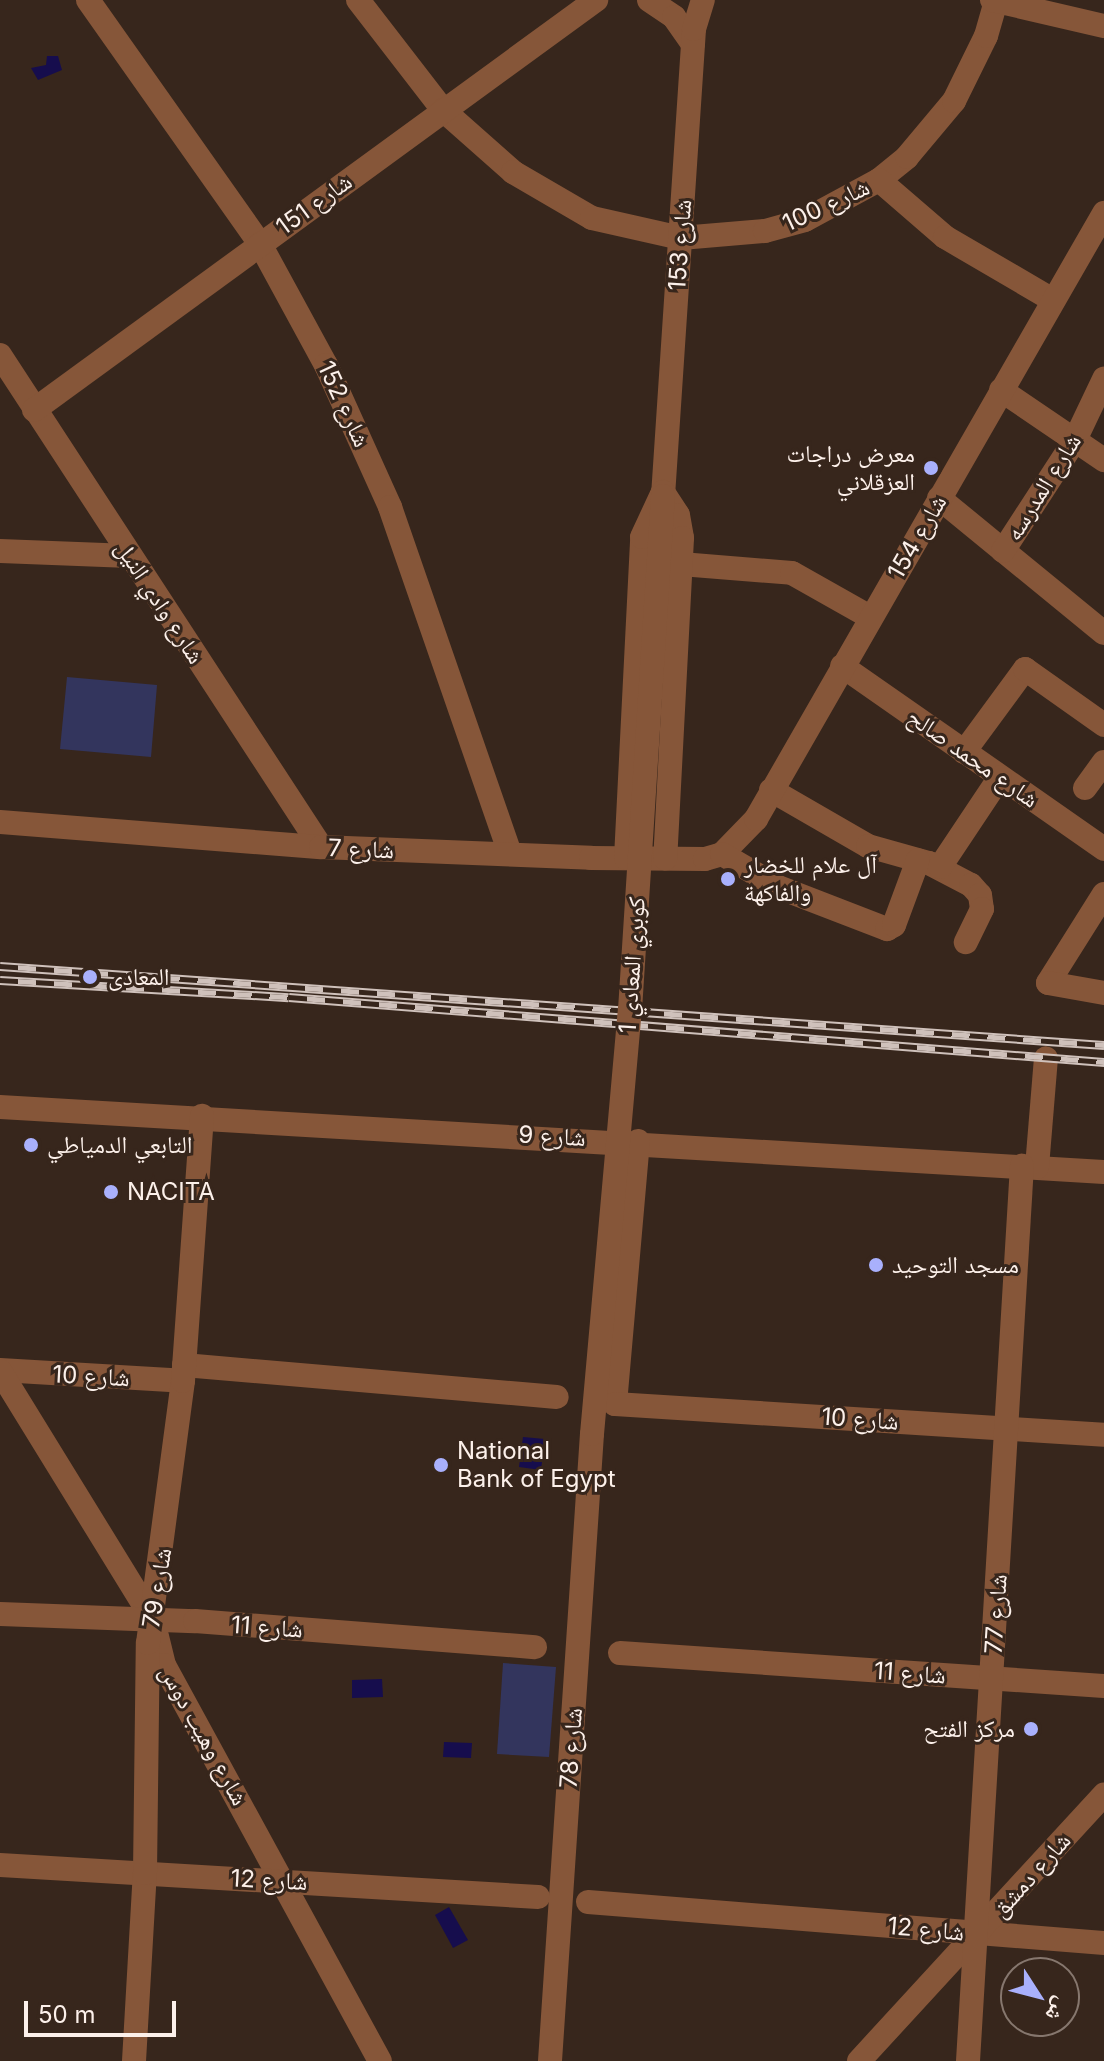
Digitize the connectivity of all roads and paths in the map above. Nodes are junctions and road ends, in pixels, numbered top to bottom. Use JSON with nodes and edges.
{"nodes":[{"id":1,"x":88,"y":0,"type":"edge"},
{"id":2,"x":358,"y":0,"type":"edge"},
{"id":3,"x":596,"y":0,"type":"edge"},
{"id":4,"x":649,"y":0,"type":"edge"},
{"id":5,"x":703,"y":0,"type":"edge"},
{"id":6,"x":995,"y":0,"type":"edge"},
{"id":7,"x":1104,"y":26,"type":"edge"},
{"id":8,"x":693,"y":44,"type":"junction"},
{"id":9,"x":443,"y":110,"type":"junction"},
{"id":10,"x":879,"y":180,"type":"junction"},
{"id":11,"x":1104,"y":213,"type":"edge"},
{"id":12,"x":681,"y":238,"type":"junction"},
{"id":13,"x":260,"y":244,"type":"junction"},
{"id":14,"x":1053,"y":300,"type":"junction"},
{"id":15,"x":0,"y":355,"type":"edge"},
{"id":16,"x":1104,"y":379,"type":"edge"},
{"id":17,"x":1001,"y":390,"type":"junction"},
{"id":18,"x":34,"y":410,"type":"junction"},
{"id":19,"x":1075,"y":440,"type":"junction"},
{"id":20,"x":1104,"y":460,"type":"edge"},
{"id":21,"x":663,"y":494,"type":"junction"},
{"id":22,"x":939,"y":498,"type":"junction"},
{"id":23,"x":0,"y":551,"type":"edge"},
{"id":24,"x":1003,"y":551,"type":"junction"},
{"id":25,"x":130,"y":556,"type":"junction"},
{"id":26,"x":681,"y":564,"type":"junction"},
{"id":27,"x":870,"y":617,"type":"junction"},
{"id":28,"x":1104,"y":633,"type":"edge"},
{"id":29,"x":842,"y":666,"type":"junction"},
{"id":30,"x":1102,"y":719,"type":"edge"},
{"id":31,"x":964,"y":752,"type":"junction"},
{"id":32,"x":1104,"y":762,"type":"edge"},
{"id":33,"x":1000,"y":777,"type":"junction"},
{"id":34,"x":1085,"y":788,"type":"dead end"},
{"id":35,"x":771,"y":790,"type":"junction"},
{"id":36,"x":0,"y":822,"type":"edge"},
{"id":37,"x":321,"y":847,"type":"junction"},
{"id":38,"x":1104,"y":849,"type":"edge"},
{"id":39,"x":510,"y":854,"type":"junction"},
{"id":40,"x":722,"y":854,"type":"junction"},
{"id":41,"x":626,"y":858,"type":"junction"},
{"id":42,"x":665,"y":859,"type":"junction"},
{"id":43,"x":929,"y":864,"type":"junction"},
{"id":44,"x":1104,"y":894,"type":"edge"},
{"id":45,"x":966,"y":942,"type":"dead end"},
{"id":46,"x":1104,"y":993,"type":"edge"},
{"id":47,"x":1046,"y":1058,"type":"dead end"},
{"id":48,"x":0,"y":1107,"type":"edge"},
{"id":49,"x":202,"y":1116,"type":"junction"},
{"id":50,"x":638,"y":1141,"type":"junction"},
{"id":51,"x":1029,"y":1167,"type":"junction"},
{"id":52,"x":1104,"y":1172,"type":"edge"},
{"id":53,"x":0,"y":1371,"type":"edge"},
{"id":54,"x":183,"y":1373,"type":"junction"},
{"id":55,"x":557,"y":1397,"type":"dead end"},
{"id":56,"x":1007,"y":1428,"type":"junction"},
{"id":57,"x":592,"y":1434,"type":"joint"},
{"id":58,"x":1104,"y":1435,"type":"edge"},
{"id":59,"x":0,"y":1614,"type":"edge"},
{"id":60,"x":153,"y":1620,"type":"junction"},
{"id":61,"x":535,"y":1647,"type":"dead end"},
{"id":62,"x":620,"y":1653,"type":"dead end"},
{"id":63,"x":992,"y":1679,"type":"junction"},
{"id":64,"x":1104,"y":1686,"type":"edge"},
{"id":65,"x":1104,"y":1795,"type":"edge"},
{"id":66,"x":0,"y":1865,"type":"edge"},
{"id":67,"x":145,"y":1873,"type":"junction"},
{"id":68,"x":284,"y":1881,"type":"junction"},
{"id":69,"x":538,"y":1897,"type":"dead end"},
{"id":70,"x":588,"y":1902,"type":"dead end"},
{"id":71,"x":978,"y":1933,"type":"junction"},
{"id":72,"x":1104,"y":1943,"type":"edge"},
{"id":73,"x":134,"y":2061,"type":"edge"},
{"id":74,"x":380,"y":2061,"type":"edge"},
{"id":75,"x":550,"y":2061,"type":"edge"},
{"id":76,"x":859,"y":2061,"type":"edge"},
{"id":77,"x":968,"y":2061,"type":"edge"}],
"edges":[{"from":1,"to":13,"type":"street","name":"شارع 152"},
{"from":2,"to":9,"type":"street","name":"شارع 100"},
{"from":3,"to":9,"type":"street","name":"شارع 151"},
{"from":4,"to":8,"type":"street"},
{"from":5,"to":8,"type":"street","name":"شارع 153"},
{"from":6,"to":7,"type":"street"},
{"from":6,"to":10,"type":"street","name":"شارع 100"},
{"from":8,"to":12,"type":"street","name":"شارع 153"},
{"from":9,"to":12,"type":"street","name":"شارع 100"},
{"from":9,"to":13,"type":"street","name":"شارع 151"},
{"from":10,"to":12,"type":"street","name":"شارع 100"},
{"from":10,"to":14,"type":"street"},
{"from":11,"to":14,"type":"street","name":"شارع 154"},
{"from":12,"to":21,"type":"street","name":"شارع 153"},
{"from":13,"to":18,"type":"street","name":"شارع 151"},
{"from":13,"to":39,"type":"street","name":"شارع 152"},
{"from":14,"to":17,"type":"street","name":"شارع 154"},
{"from":15,"to":18,"type":"street","name":"شارع وادي النيل"},
{"from":16,"to":19,"type":"street","name":"شارع المدرسه"},
{"from":17,"to":19,"type":"street"},
{"from":17,"to":22,"type":"street","name":"شارع 154"},
{"from":18,"to":25,"type":"street","name":"شارع وادي النيل"},
{"from":19,"to":20,"type":"street"},
{"from":19,"to":24,"type":"street","name":"شارع المدرسه"},
{"from":21,"to":26,"type":"street"},
{"from":21,"to":41,"type":"street","name":"شارع 153"},
{"from":21,"to":57,"type":"street","name":"كوبري المعادي 1","bridge":true},
{"from":22,"to":24,"type":"street"},
{"from":22,"to":27,"type":"street","name":"شارع 154"},
{"from":23,"to":25,"type":"street"},
{"from":24,"to":28,"type":"street"},
{"from":25,"to":37,"type":"street","name":"شارع وادي النيل"},
{"from":26,"to":27,"type":"street"},
{"from":26,"to":42,"type":"street"},
{"from":27,"to":29,"type":"street","name":"شارع 154"},
{"from":29,"to":31,"type":"street","name":"شارع محمد صالح"},
{"from":29,"to":35,"type":"street","name":"شارع 154"},
{"from":30,"to":31,"type":"street"},
{"from":31,"to":33,"type":"street","name":"شارع محمد صالح"},
{"from":32,"to":34,"type":"street"},
{"from":33,"to":38,"type":"street","name":"شارع محمد صالح"},
{"from":33,"to":43,"type":"street"},
{"from":35,"to":40,"type":"street","name":"شارع 154"},
{"from":35,"to":43,"type":"street"},
{"from":36,"to":37,"type":"street","name":"شارع 7"},
{"from":37,"to":39,"type":"street","name":"شارع 7"},
{"from":39,"to":41,"type":"street","name":"شارع 7"},
{"from":40,"to":42,"type":"street","name":"شارع 7"},
{"from":40,"to":43,"type":"street"},
{"from":41,"to":42,"type":"street","name":"شارع 7"},
{"from":43,"to":45,"type":"street"},
{"from":44,"to":46,"type":"street"},
{"from":47,"to":51,"type":"street","name":"شارع 77"},
{"from":48,"to":49,"type":"street","name":"شارع 9"},
{"from":49,"to":50,"type":"street","name":"شارع 9"},
{"from":49,"to":54,"type":"street","name":"شارع 79"},
{"from":50,"to":51,"type":"street","name":"شارع 9"},
{"from":50,"to":56,"type":"street","name":"شارع 10"},
{"from":51,"to":52,"type":"street","name":"شارع 9"},
{"from":51,"to":56,"type":"street","name":"شارع 77"},
{"from":53,"to":54,"type":"street","name":"شارع 10"},
{"from":53,"to":60,"type":"street","name":"شارع وهيب دوس"},
{"from":54,"to":55,"type":"street","name":"شارع 10"},
{"from":54,"to":60,"type":"street","name":"شارع 79"},
{"from":56,"to":58,"type":"street","name":"شارع 10"},
{"from":56,"to":63,"type":"street","name":"شارع 77"},
{"from":57,"to":75,"type":"street","name":"شارع 78"},
{"from":59,"to":60,"type":"street","name":"شارع 11"},
{"from":60,"to":61,"type":"street","name":"شارع 11"},
{"from":60,"to":67,"type":"street","name":"شارع 79"},
{"from":60,"to":68,"type":"street","name":"شارع وهيب دوس"},
{"from":62,"to":63,"type":"street","name":"شارع 11"},
{"from":63,"to":64,"type":"street","name":"شارع 11"},
{"from":63,"to":71,"type":"street","name":"شارع 77"},
{"from":65,"to":71,"type":"street","name":"شارع دمشق"},
{"from":66,"to":67,"type":"street","name":"شارع 12"},
{"from":67,"to":68,"type":"street","name":"شارع 12"},
{"from":67,"to":73,"type":"street","name":"شارع 79"},
{"from":68,"to":69,"type":"street","name":"شارع 12"},
{"from":68,"to":74,"type":"street","name":"شارع وهيب دوس"},
{"from":70,"to":71,"type":"street","name":"شارع 12"},
{"from":71,"to":72,"type":"street","name":"شارع 12"},
{"from":71,"to":76,"type":"street","name":"شارع دمشق"},
{"from":71,"to":77,"type":"street","name":"شارع 77"}]}
